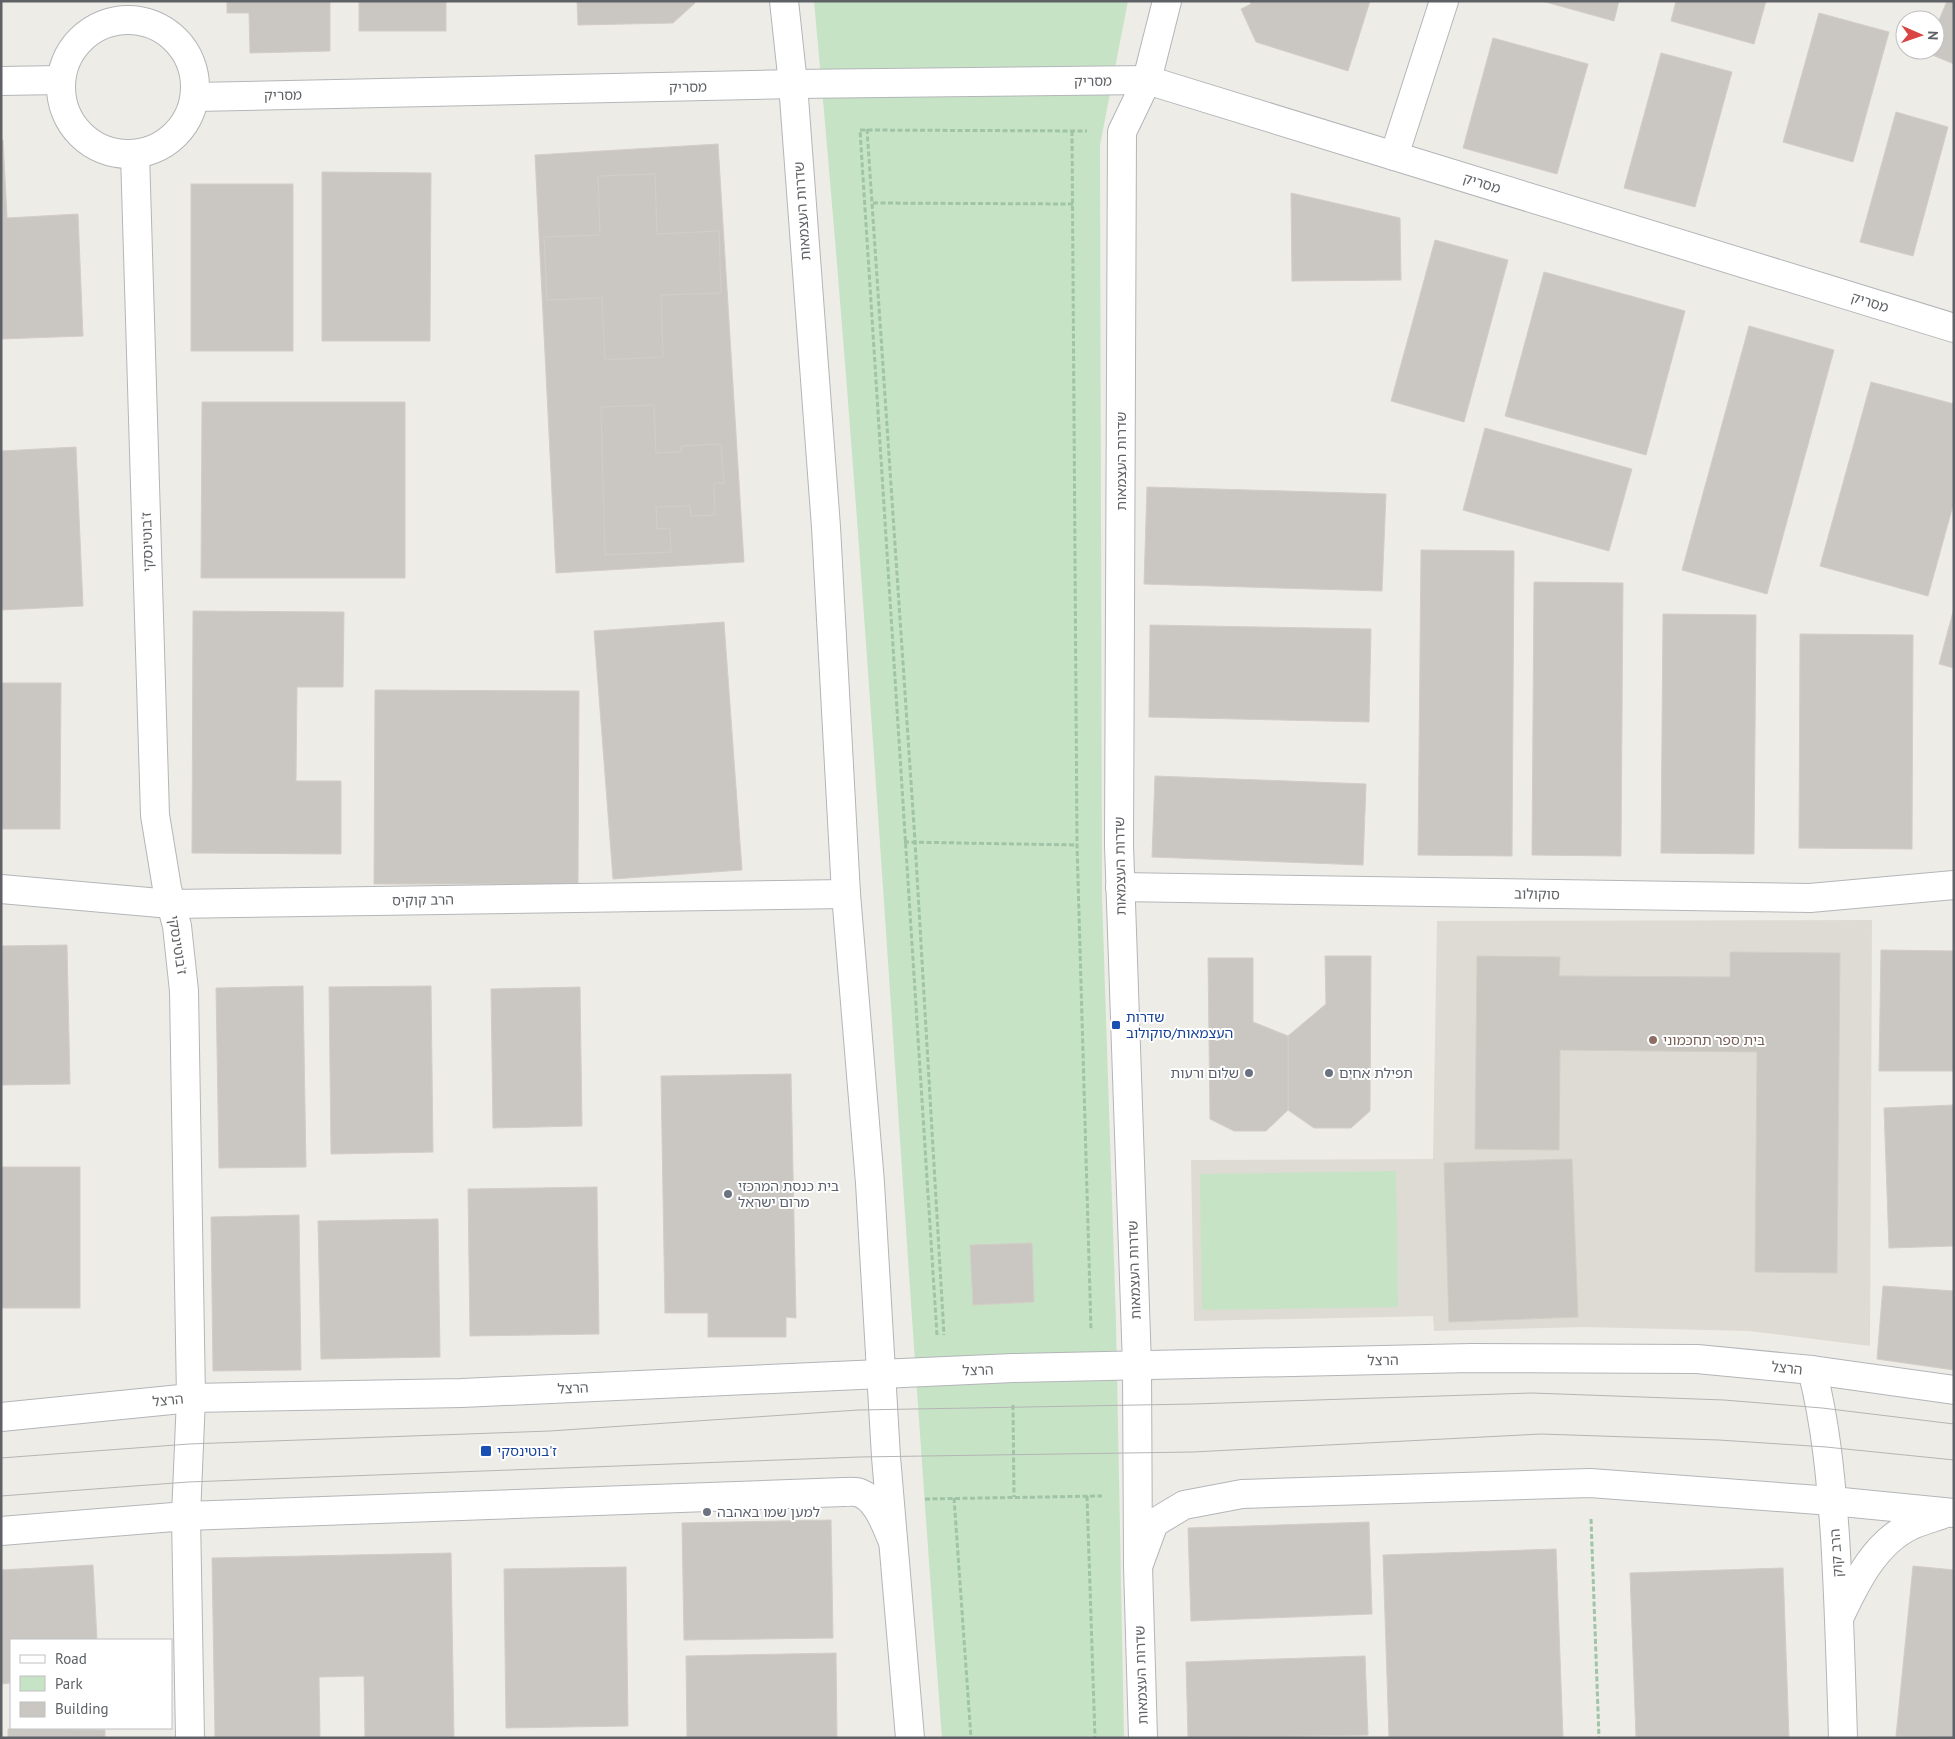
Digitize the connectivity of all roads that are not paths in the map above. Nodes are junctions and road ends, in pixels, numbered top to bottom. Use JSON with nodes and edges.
{"nodes":[{"id":1,"x":784,"y":1,"type":"edge"},
{"id":2,"x":1167,"y":1,"type":"edge"},
{"id":3,"x":1444,"y":1,"type":"edge"},
{"id":4,"x":138,"y":10,"type":"edge"},
{"id":5,"x":61,"y":80,"type":"junction"},
{"id":6,"x":1147,"y":80,"type":"junction"},
{"id":7,"x":1,"y":81,"type":"edge"},
{"id":8,"x":792,"y":84,"type":"junction"},
{"id":9,"x":195,"y":97,"type":"junction"},
{"id":10,"x":135,"y":154,"type":"junction"},
{"id":11,"x":1394,"y":156,"type":"junction"},
{"id":12,"x":1954,"y":328,"type":"edge"},
{"id":13,"x":1954,"y":885,"type":"edge"},
{"id":14,"x":1120,"y":887,"type":"junction"},
{"id":15,"x":1,"y":889,"type":"edge"},
{"id":16,"x":846,"y":894,"type":"junction"},
{"id":17,"x":171,"y":904,"type":"junction"},
{"id":18,"x":1137,"y":1365,"type":"junction"},
{"id":19,"x":1812,"y":1370,"type":"junction"},
{"id":20,"x":881,"y":1374,"type":"junction"},
{"id":21,"x":1954,"y":1390,"type":"edge"},
{"id":22,"x":191,"y":1398,"type":"junction"},
{"id":23,"x":1,"y":1417,"type":"edge"},
{"id":24,"x":1832,"y":1501,"type":"junction"},
{"id":25,"x":1950,"y":1513,"type":"edge"},
{"id":26,"x":186,"y":1516,"type":"junction"},
{"id":27,"x":1,"y":1531,"type":"edge"},
{"id":28,"x":894,"y":1544,"type":"junction"},
{"id":29,"x":1138,"y":1566,"type":"junction"},
{"id":30,"x":1840,"y":1615,"type":"junction"},
{"id":31,"x":190,"y":1738,"type":"edge"},
{"id":32,"x":910,"y":1738,"type":"edge"},
{"id":33,"x":1143,"y":1738,"type":"edge"},
{"id":34,"x":1843,"y":1738,"type":"edge"}],
"edges":[{"from":1,"to":8,"type":"street","name":"שדרות העצמאות"},
{"from":2,"to":6,"type":"street","name":"שדרות העצמאות"},
{"from":3,"to":11,"type":"street"},
{"from":4,"to":5,"type":"street"},
{"from":4,"to":9,"type":"street"},
{"from":5,"to":7,"type":"street"},
{"from":5,"to":10,"type":"street"},
{"from":6,"to":8,"type":"street","name":"מסריק"},
{"from":6,"to":11,"type":"street","name":"מסריק"},
{"from":6,"to":14,"type":"street","name":"שדרות העצמאות"},
{"from":8,"to":9,"type":"street","name":"מסריק"},
{"from":8,"to":16,"type":"street","name":"שדרות העצמאות"},
{"from":9,"to":10,"type":"street"},
{"from":10,"to":17,"type":"street","name":"ז'בוטינסקי"},
{"from":11,"to":12,"type":"street","name":"מסריק"},
{"from":13,"to":14,"type":"street","name":"סוקולוב"},
{"from":14,"to":18,"type":"street","name":"שדרות העצמאות"},
{"from":15,"to":17,"type":"street","name":"הרב קוקיס"},
{"from":16,"to":17,"type":"street","name":"הרב קוקיס"},
{"from":16,"to":20,"type":"street","name":"שדרות העצמאות"},
{"from":17,"to":22,"type":"street","name":"ז'בוטינסקי"},
{"from":18,"to":19,"type":"street","name":"הרצל"},
{"from":18,"to":20,"type":"street","name":"הרצל"},
{"from":18,"to":29,"type":"street","name":"שדרות העצמאות"},
{"from":19,"to":21,"type":"street","name":"הרצל"},
{"from":19,"to":24,"type":"street","name":"הרב קוק"},
{"from":20,"to":22,"type":"street","name":"הרצל"},
{"from":20,"to":28,"type":"street","name":"שדרות העצמאות"},
{"from":22,"to":23,"type":"street","name":"הרצל"},
{"from":22,"to":26,"type":"street","name":"ז'בוטינסקי"},
{"from":24,"to":25,"type":"street"},
{"from":24,"to":29,"type":"street"},
{"from":24,"to":30,"type":"street","name":"הרב קוק"},
{"from":25,"to":30,"type":"street"},
{"from":26,"to":27,"type":"street"},
{"from":26,"to":28,"type":"street"},
{"from":26,"to":31,"type":"street","name":"ז'בוטינסקי"},
{"from":28,"to":32,"type":"street","name":"שדרות העצמאות"},
{"from":29,"to":33,"type":"street","name":"שדרות העצמאות"},
{"from":30,"to":34,"type":"street","name":"הרב קוק"}]}
